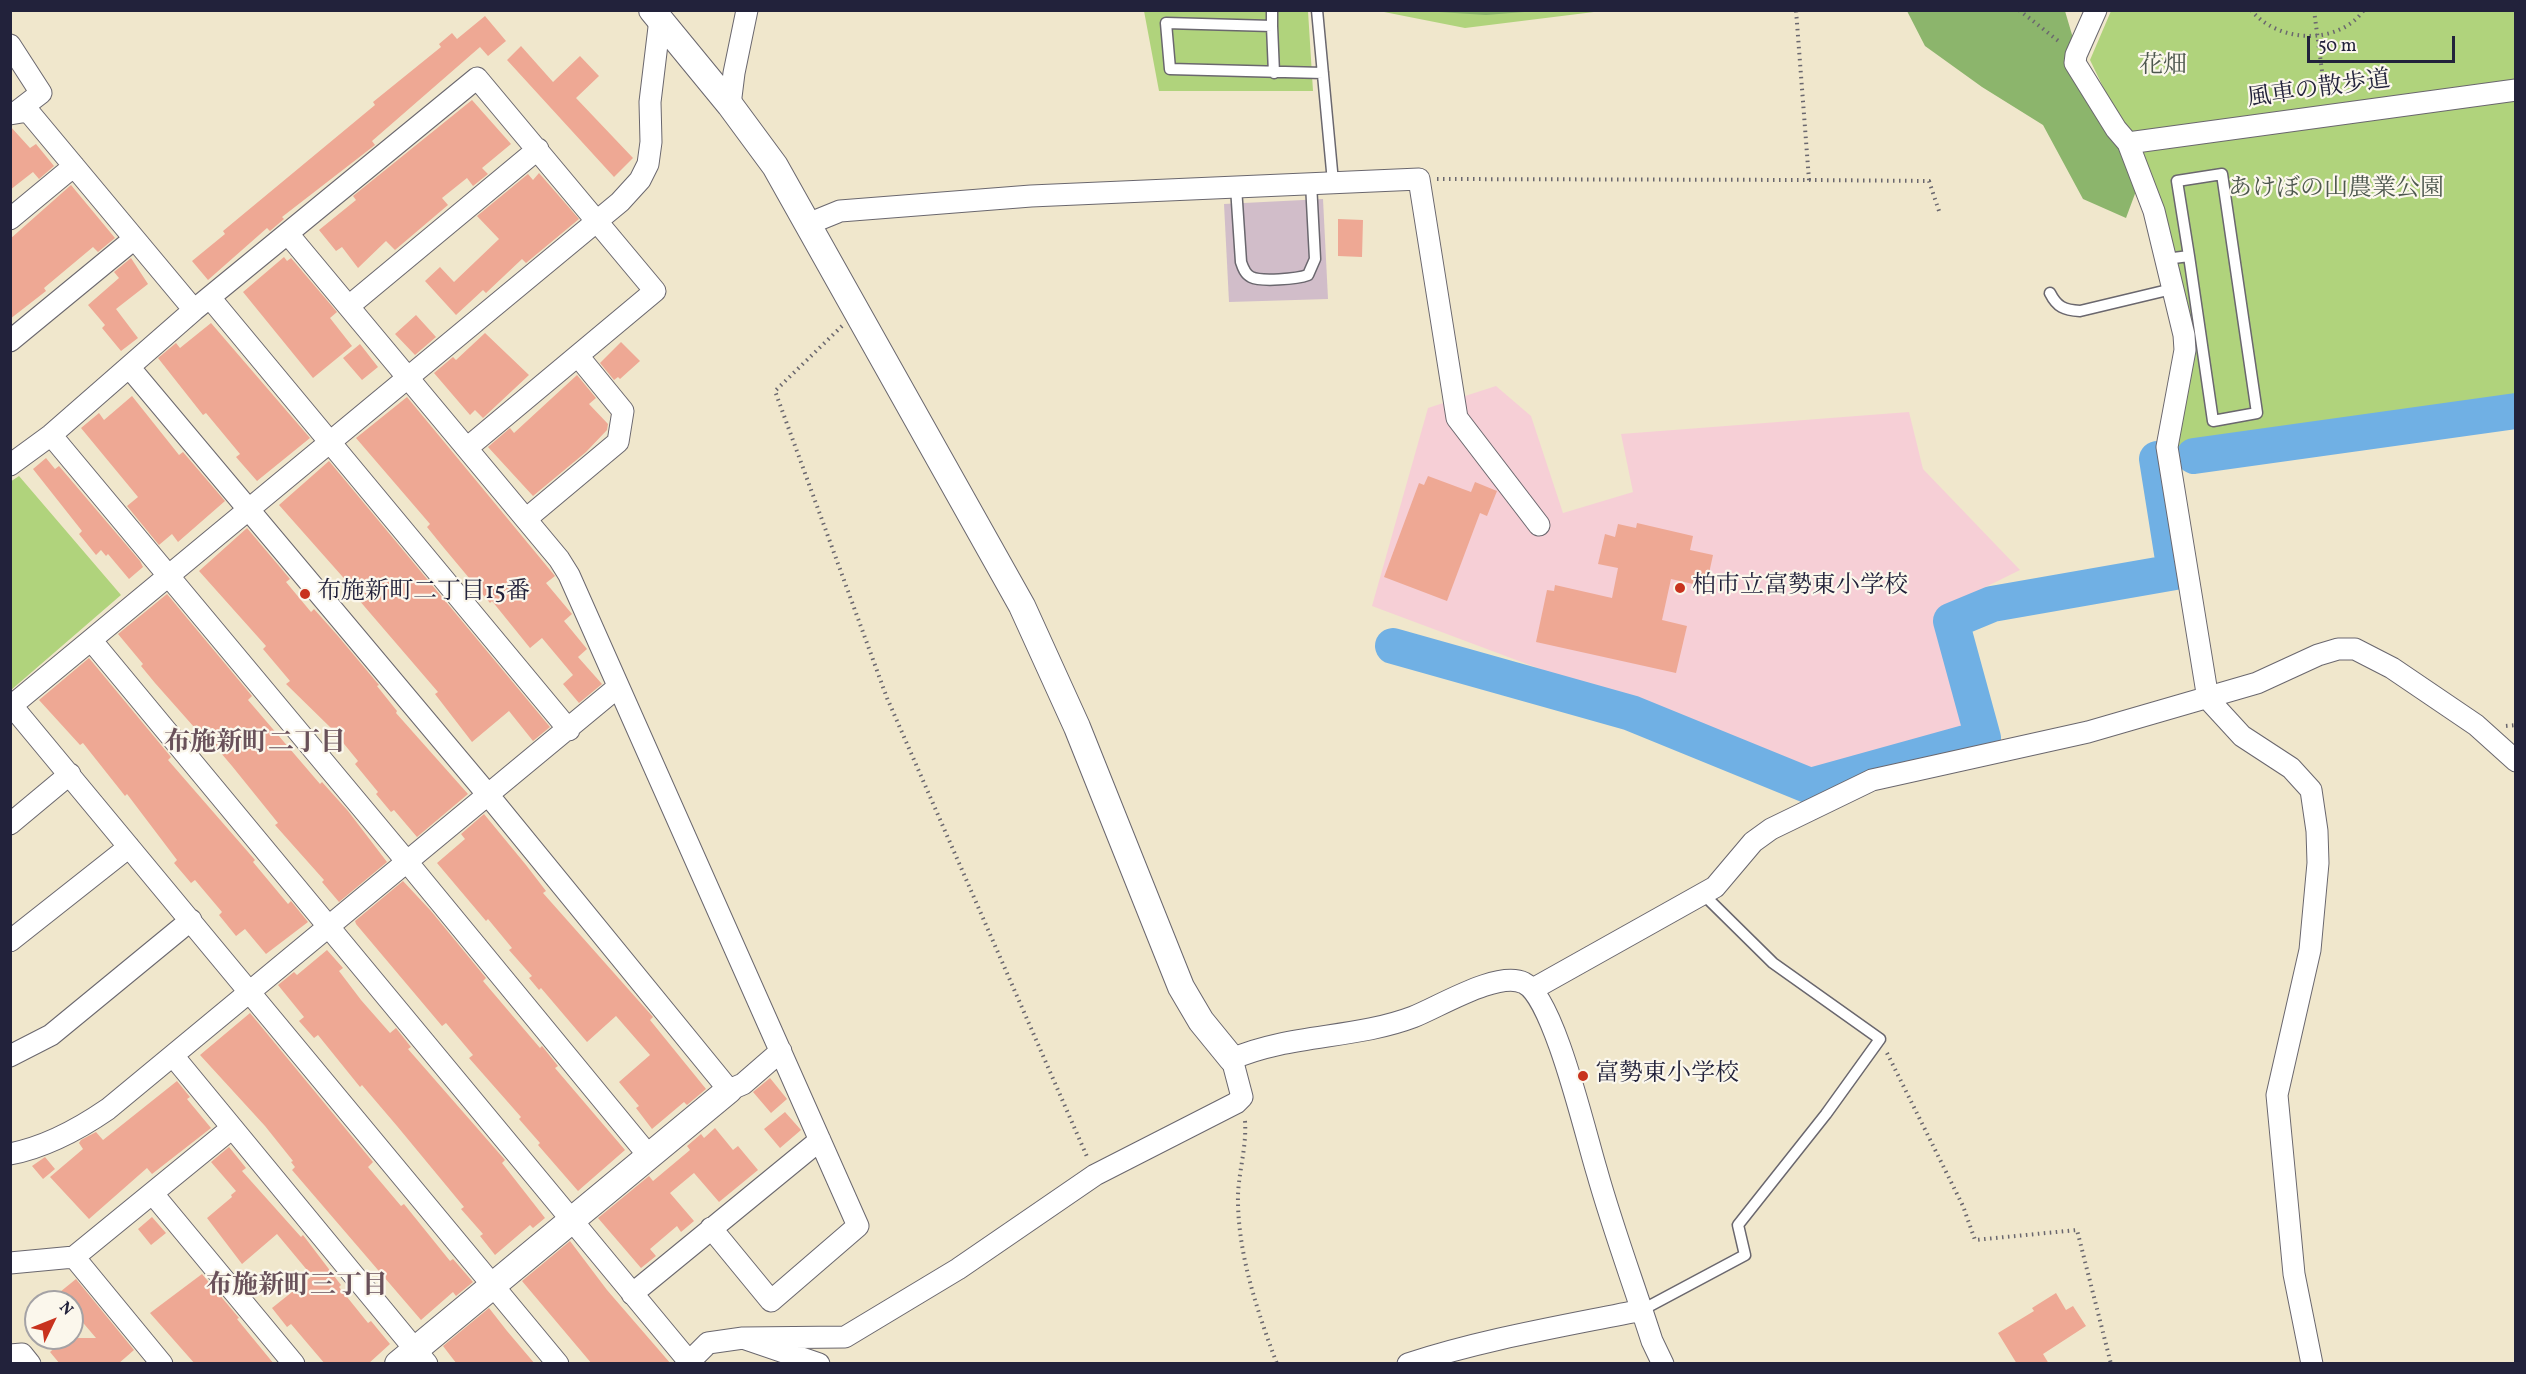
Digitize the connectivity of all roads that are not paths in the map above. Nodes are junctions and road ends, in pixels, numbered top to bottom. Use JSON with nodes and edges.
{"nodes":[{"id":1,"x":747,"y":10,"type":"edge"},
{"id":2,"x":1272,"y":10,"type":"edge"},
{"id":3,"x":1317,"y":10,"type":"edge"},
{"id":4,"x":2096,"y":10,"type":"edge"},
{"id":5,"x":656,"y":15,"type":"edge"},
{"id":6,"x":1272,"y":26,"type":"junction"},
{"id":7,"x":10,"y":45,"type":"edge"},
{"id":8,"x":1274,"y":73,"type":"junction"},
{"id":9,"x":1323,"y":73,"type":"junction"},
{"id":10,"x":2516,"y":90,"type":"edge"},
{"id":11,"x":730,"y":105,"type":"junction"},
{"id":12,"x":13,"y":114,"type":"edge"},
{"id":13,"x":2128,"y":143,"type":"junction"},
{"id":14,"x":538,"y":149,"type":"junction"},
{"id":15,"x":74,"y":166,"type":"junction"},
{"id":16,"x":1333,"y":182,"type":"junction"},
{"id":17,"x":1311,"y":183,"type":"junction"},
{"id":18,"x":1236,"y":187,"type":"junction"},
{"id":19,"x":10,"y":219,"type":"edge"},
{"id":20,"x":598,"y":221,"type":"junction"},
{"id":21,"x":808,"y":224,"type":"junction"},
{"id":22,"x":288,"y":234,"type":"junction"},
{"id":23,"x":134,"y":239,"type":"junction"},
{"id":24,"x":2189,"y":256,"type":"junction"},
{"id":25,"x":2166,"y":259,"type":"junction"},
{"id":26,"x":2172,"y":289,"type":"junction"},
{"id":27,"x":2050,"y":292,"type":"dead end"},
{"id":28,"x":202,"y":304,"type":"junction"},
{"id":29,"x":349,"y":306,"type":"junction"},
{"id":30,"x":10,"y":341,"type":"edge"},
{"id":31,"x":578,"y":356,"type":"junction"},
{"id":32,"x":129,"y":367,"type":"junction"},
{"id":33,"x":408,"y":377,"type":"junction"},
{"id":34,"x":51,"y":435,"type":"junction"},
{"id":35,"x":329,"y":442,"type":"junction"},
{"id":36,"x":467,"y":448,"type":"junction"},
{"id":37,"x":10,"y":465,"type":"edge"},
{"id":38,"x":249,"y":509,"type":"junction"},
{"id":39,"x":525,"y":519,"type":"junction"},
{"id":40,"x":1539,"y":525,"type":"dead end"},
{"id":41,"x":169,"y":576,"type":"junction"},
{"id":42,"x":91,"y":640,"type":"junction"},
{"id":43,"x":618,"y":687,"type":"junction"},
{"id":44,"x":2208,"y":699,"type":"junction"},
{"id":45,"x":11,"y":707,"type":"edge"},
{"id":46,"x":568,"y":730,"type":"junction"},
{"id":47,"x":2516,"y":761,"type":"edge"},
{"id":48,"x":70,"y":774,"type":"junction"},
{"id":49,"x":489,"y":796,"type":"junction"},
{"id":50,"x":10,"y":824,"type":"edge"},
{"id":51,"x":129,"y":847,"type":"junction"},
{"id":52,"x":408,"y":863,"type":"junction"},
{"id":53,"x":1703,"y":894,"type":"junction"},
{"id":54,"x":191,"y":920,"type":"junction"},
{"id":55,"x":329,"y":927,"type":"junction"},
{"id":56,"x":10,"y":941,"type":"edge"},
{"id":57,"x":1533,"y":989,"type":"junction"},
{"id":58,"x":251,"y":992,"type":"junction"},
{"id":59,"x":781,"y":1051,"type":"junction"},
{"id":60,"x":10,"y":1056,"type":"edge"},
{"id":61,"x":174,"y":1057,"type":"junction"},
{"id":62,"x":1232,"y":1059,"type":"junction"},
{"id":63,"x":729,"y":1090,"type":"junction"},
{"id":64,"x":232,"y":1128,"type":"junction"},
{"id":65,"x":820,"y":1140,"type":"junction"},
{"id":66,"x":10,"y":1154,"type":"edge"},
{"id":67,"x":649,"y":1156,"type":"junction"},
{"id":68,"x":153,"y":1194,"type":"junction"},
{"id":69,"x":571,"y":1221,"type":"junction"},
{"id":70,"x":711,"y":1228,"type":"junction"},
{"id":71,"x":74,"y":1257,"type":"junction"},
{"id":72,"x":10,"y":1263,"type":"edge"},
{"id":73,"x":493,"y":1284,"type":"junction"},
{"id":74,"x":632,"y":1294,"type":"junction"},
{"id":75,"x":1642,"y":1310,"type":"junction"},
{"id":76,"x":743,"y":1338,"type":"junction"},
{"id":77,"x":10,"y":1355,"type":"edge"},
{"id":78,"x":413,"y":1359,"type":"edge"},
{"id":79,"x":690,"y":1363,"type":"edge"},
{"id":80,"x":30,"y":1364,"type":"edge"},
{"id":81,"x":162,"y":1364,"type":"edge"},
{"id":82,"x":294,"y":1364,"type":"edge"},
{"id":83,"x":558,"y":1364,"type":"edge"},
{"id":84,"x":819,"y":1364,"type":"edge"},
{"id":85,"x":1408,"y":1364,"type":"edge"},
{"id":86,"x":1663,"y":1364,"type":"edge"},
{"id":87,"x":2312,"y":1364,"type":"edge"}],
"edges":[{"from":1,"to":11,"type":"street"},
{"from":2,"to":6,"type":"lane"},
{"from":3,"to":9,"type":"lane"},
{"from":4,"to":13,"type":"street"},
{"from":5,"to":11,"type":"street"},
{"from":5,"to":20,"type":"street"},
{"from":6,"to":8,"type":"lane"},
{"from":6,"to":8,"type":"lane"},
{"from":7,"to":12,"type":"street"},
{"from":8,"to":9,"type":"lane"},
{"from":9,"to":16,"type":"lane"},
{"from":10,"to":13,"type":"street","name":"風車の散歩道"},
{"from":11,"to":21,"type":"street"},
{"from":12,"to":15,"type":"street"},
{"from":13,"to":25,"type":"street"},
{"from":14,"to":20,"type":"street"},
{"from":14,"to":22,"type":"street"},
{"from":14,"to":29,"type":"street"},
{"from":15,"to":19,"type":"street"},
{"from":15,"to":23,"type":"street"},
{"from":16,"to":17,"type":"street"},
{"from":16,"to":40,"type":"street"},
{"from":17,"to":18,"type":"street"},
{"from":17,"to":18,"type":"lane"},
{"from":18,"to":21,"type":"street"},
{"from":20,"to":31,"type":"street"},
{"from":20,"to":33,"type":"street"},
{"from":21,"to":62,"type":"street"},
{"from":22,"to":28,"type":"street"},
{"from":22,"to":29,"type":"street"},
{"from":23,"to":28,"type":"street"},
{"from":23,"to":30,"type":"street"},
{"from":24,"to":24,"type":"lane"},
{"from":24,"to":25,"type":"lane"},
{"from":25,"to":26,"type":"street"},
{"from":26,"to":27,"type":"lane"},
{"from":26,"to":44,"type":"street"},
{"from":28,"to":32,"type":"street"},
{"from":28,"to":35,"type":"street"},
{"from":29,"to":33,"type":"street"},
{"from":31,"to":36,"type":"street"},
{"from":31,"to":39,"type":"street"},
{"from":32,"to":34,"type":"street"},
{"from":32,"to":38,"type":"street"},
{"from":33,"to":35,"type":"street"},
{"from":33,"to":36,"type":"street"},
{"from":34,"to":37,"type":"street"},
{"from":34,"to":41,"type":"street"},
{"from":35,"to":38,"type":"street"},
{"from":35,"to":46,"type":"street"},
{"from":36,"to":39,"type":"street"},
{"from":38,"to":41,"type":"street"},
{"from":38,"to":49,"type":"street"},
{"from":39,"to":43,"type":"street"},
{"from":41,"to":42,"type":"street"},
{"from":41,"to":52,"type":"street"},
{"from":42,"to":45,"type":"street"},
{"from":42,"to":55,"type":"street"},
{"from":43,"to":46,"type":"street"},
{"from":43,"to":59,"type":"street"},
{"from":44,"to":47,"type":"street"},
{"from":44,"to":53,"type":"street"},
{"from":44,"to":87,"type":"street"},
{"from":45,"to":48,"type":"street"},
{"from":46,"to":49,"type":"street"},
{"from":48,"to":50,"type":"street"},
{"from":48,"to":51,"type":"street"},
{"from":49,"to":52,"type":"street"},
{"from":49,"to":63,"type":"street"},
{"from":51,"to":54,"type":"street"},
{"from":51,"to":56,"type":"street"},
{"from":52,"to":55,"type":"street"},
{"from":52,"to":67,"type":"street"},
{"from":53,"to":57,"type":"street"},
{"from":53,"to":75,"type":"lane"},
{"from":54,"to":58,"type":"street"},
{"from":54,"to":60,"type":"street"},
{"from":55,"to":58,"type":"street"},
{"from":55,"to":69,"type":"street"},
{"from":57,"to":62,"type":"street"},
{"from":57,"to":75,"type":"street"},
{"from":58,"to":61,"type":"street"},
{"from":58,"to":73,"type":"street"},
{"from":59,"to":63,"type":"street"},
{"from":59,"to":65,"type":"street"},
{"from":61,"to":64,"type":"street"},
{"from":61,"to":66,"type":"street"},
{"from":62,"to":76,"type":"street"},
{"from":63,"to":67,"type":"street"},
{"from":64,"to":68,"type":"street"},
{"from":64,"to":78,"type":"street"},
{"from":65,"to":70,"type":"street"},
{"from":65,"to":70,"type":"street"},
{"from":67,"to":69,"type":"street"},
{"from":68,"to":71,"type":"street"},
{"from":68,"to":82,"type":"street"},
{"from":69,"to":73,"type":"street"},
{"from":69,"to":74,"type":"street"},
{"from":70,"to":74,"type":"street"},
{"from":71,"to":72,"type":"street"},
{"from":71,"to":81,"type":"street"},
{"from":73,"to":78,"type":"street"},
{"from":73,"to":83,"type":"street"},
{"from":74,"to":79,"type":"street"},
{"from":75,"to":85,"type":"street"},
{"from":75,"to":86,"type":"street"},
{"from":76,"to":79,"type":"street"},
{"from":76,"to":84,"type":"street"},
{"from":77,"to":80,"type":"street"}]}
